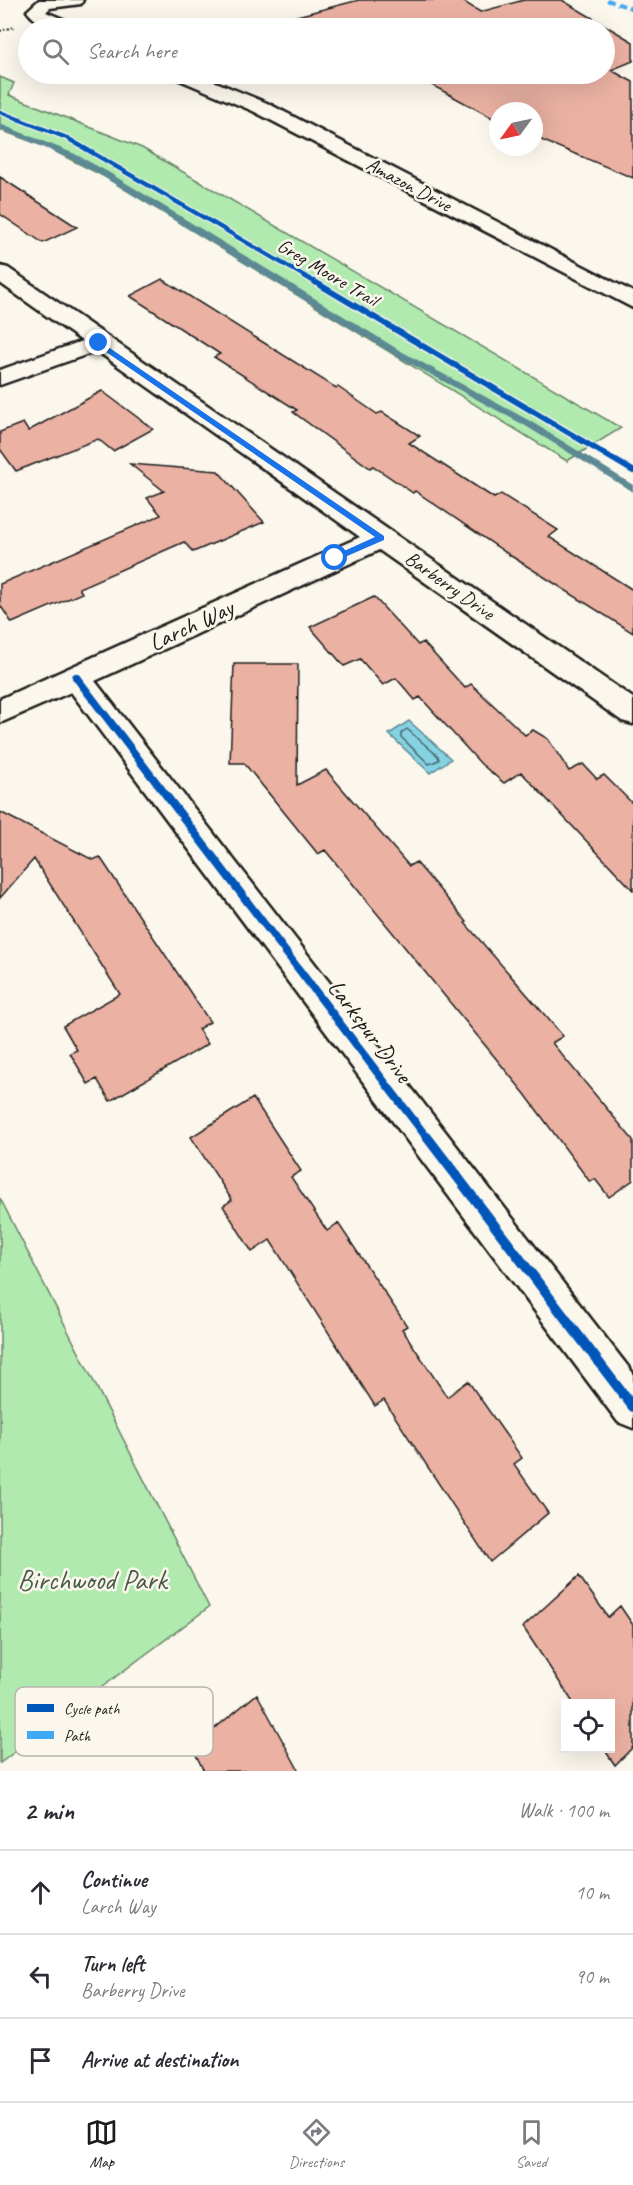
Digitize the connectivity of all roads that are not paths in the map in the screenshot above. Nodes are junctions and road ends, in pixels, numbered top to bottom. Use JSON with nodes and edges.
{"nodes":[{"id":1,"x":75,"y":0,"type":"edge"},
{"id":2,"x":45,"y":18,"type":"edge"},
{"id":3,"x":206,"y":84,"type":"edge"},
{"id":4,"x":0,"y":273,"type":"edge"},
{"id":5,"x":633,"y":301,"type":"edge"},
{"id":6,"x":99,"y":343,"type":"junction"},
{"id":7,"x":0,"y":378,"type":"edge"},
{"id":8,"x":381,"y":538,"type":"junction"},
{"id":9,"x":76,"y":677,"type":"junction"},
{"id":10,"x":0,"y":712,"type":"edge"},
{"id":11,"x":633,"y":713,"type":"edge"},
{"id":12,"x":633,"y":1407,"type":"edge"}],
"edges":[{"from":1,"to":2,"type":"street"},
{"from":3,"to":5,"type":"street","name":"Amazon Drive"},
{"from":4,"to":6,"type":"street","name":"Barberry Drive"},
{"from":6,"to":7,"type":"street"},
{"from":6,"to":8,"type":"street","name":"Barberry Drive"},
{"from":8,"to":9,"type":"street","name":"Larch Way"},
{"from":8,"to":11,"type":"street","name":"Barberry Drive"},
{"from":9,"to":10,"type":"street","name":"Larch Way"},
{"from":9,"to":12,"type":"street","name":"Larkspur Drive"}]}
